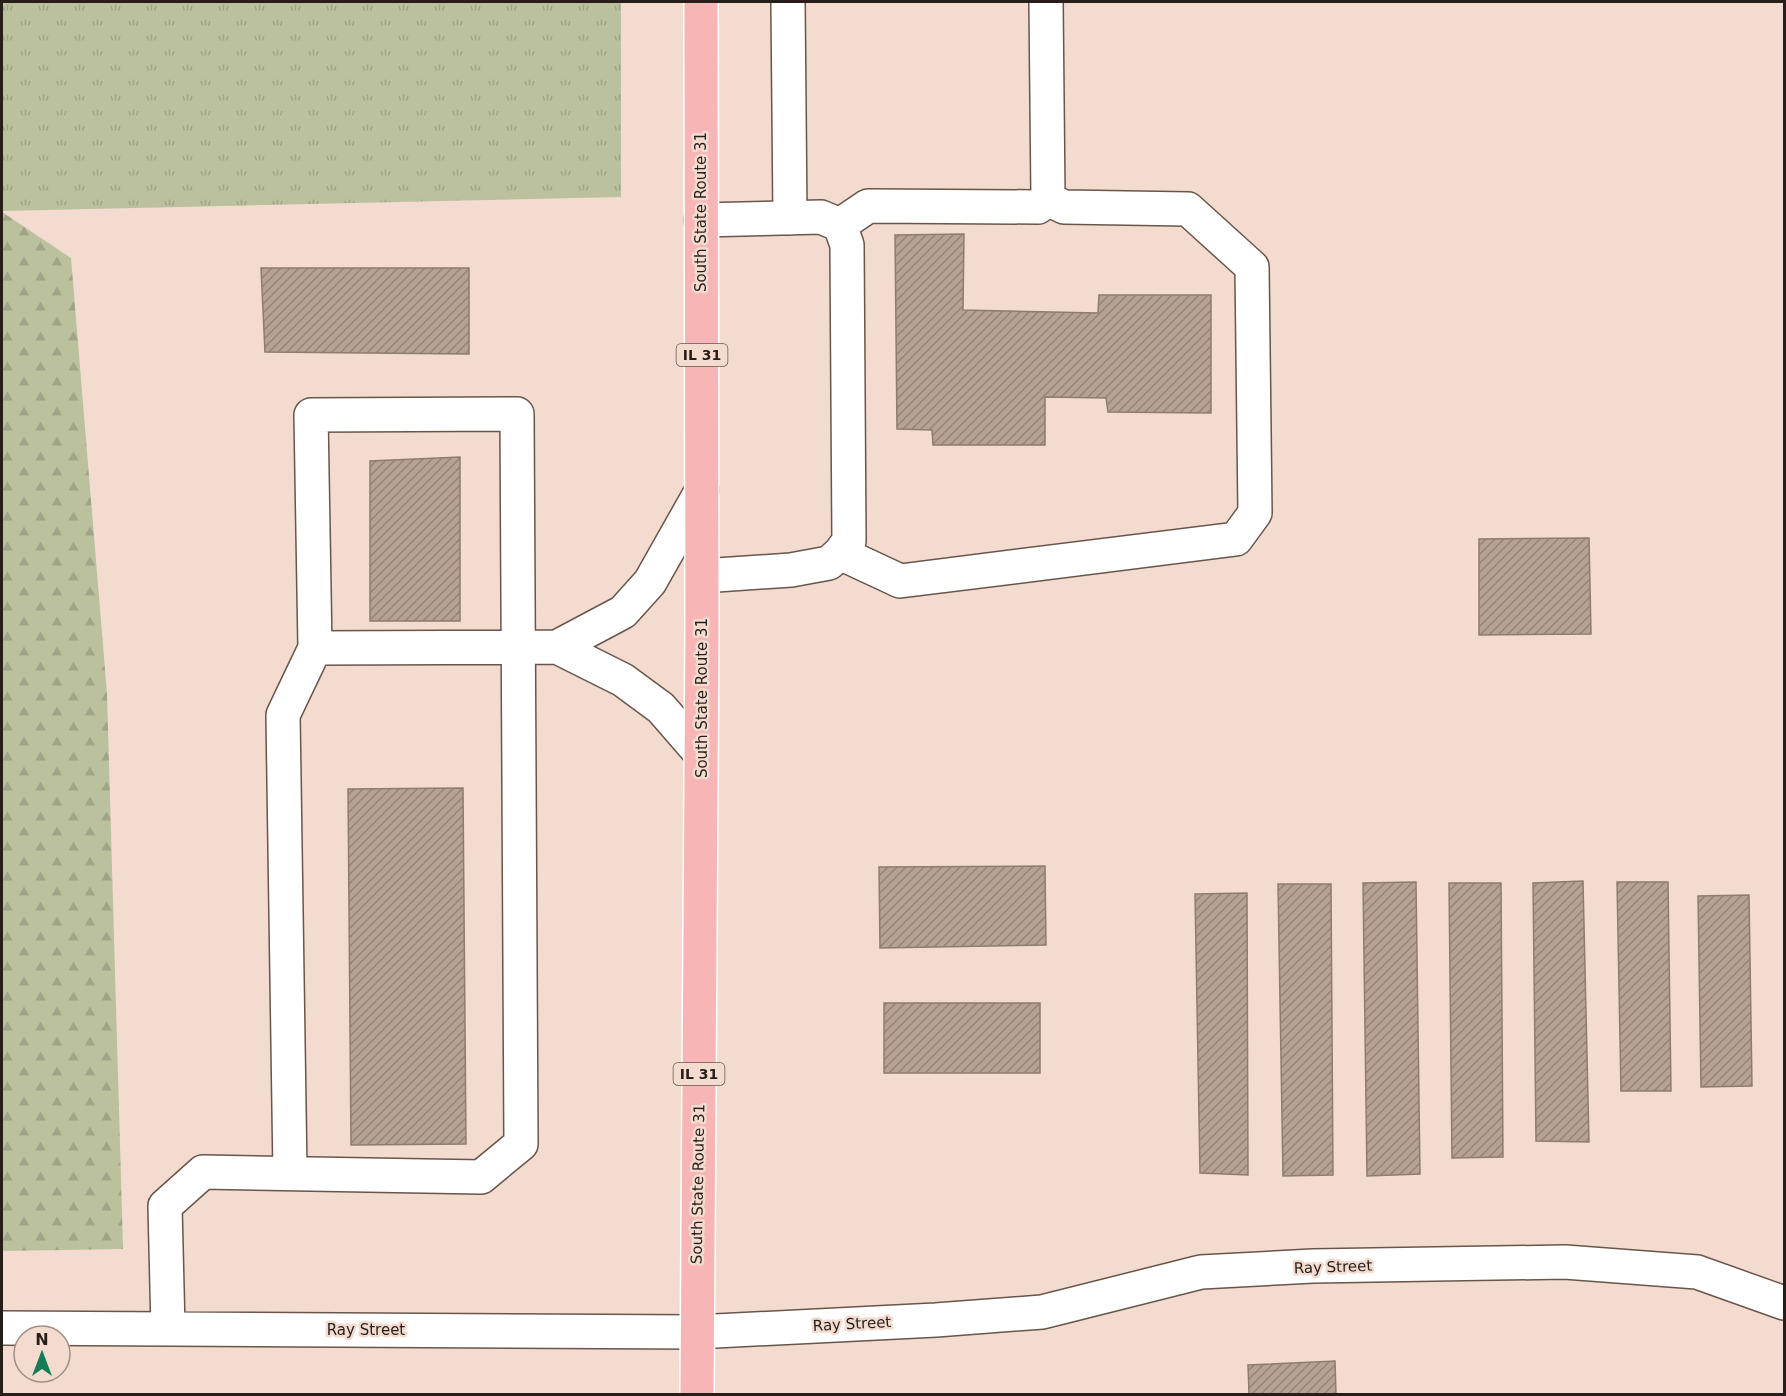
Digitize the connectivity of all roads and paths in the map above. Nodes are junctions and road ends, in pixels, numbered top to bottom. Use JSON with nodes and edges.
{"nodes":[{"id":1,"x":701,"y":2,"type":"edge"},
{"id":2,"x":788,"y":2,"type":"edge"},
{"id":3,"x":1046,"y":2,"type":"edge"},
{"id":4,"x":1048,"y":199,"type":"junction"},
{"id":5,"x":790,"y":218,"type":"junction"},
{"id":6,"x":701,"y":220,"type":"junction"},
{"id":7,"x":840,"y":225,"type":"junction"},
{"id":8,"x":702,"y":490,"type":"junction"},
{"id":9,"x":840,"y":553,"type":"junction"},
{"id":10,"x":702,"y":576,"type":"junction"},
{"id":11,"x":519,"y":646,"type":"junction"},
{"id":12,"x":557,"y":647,"type":"junction"},
{"id":13,"x":315,"y":648,"type":"junction"},
{"id":14,"x":701,"y":754,"type":"junction"},
{"id":15,"x":290,"y":1173,"type":"junction"},
{"id":16,"x":1785,"y":1303,"type":"edge"},
{"id":17,"x":2,"y":1328,"type":"edge"},
{"id":18,"x":168,"y":1329,"type":"junction"},
{"id":19,"x":696,"y":1332,"type":"junction"},
{"id":20,"x":697,"y":1395,"type":"edge"}],
"edges":[{"from":1,"to":6,"type":"main road","name":"South State Route 31","number":"IL 31"},
{"from":2,"to":5,"type":"street"},
{"from":3,"to":4,"type":"street"},
{"from":4,"to":7,"type":"street"},
{"from":4,"to":9,"type":"street"},
{"from":5,"to":6,"type":"street"},
{"from":5,"to":7,"type":"street"},
{"from":6,"to":8,"type":"main road","name":"South State Route 31","number":"IL 31"},
{"from":7,"to":9,"type":"street"},
{"from":8,"to":10,"type":"main road","name":"South State Route 31","number":"IL 31"},
{"from":8,"to":12,"type":"street"},
{"from":9,"to":10,"type":"street"},
{"from":10,"to":14,"type":"main road","name":"South State Route 31","number":"IL 31"},
{"from":11,"to":12,"type":"street"},
{"from":11,"to":13,"type":"street"},
{"from":11,"to":13,"type":"street"},
{"from":11,"to":15,"type":"street"},
{"from":12,"to":14,"type":"street"},
{"from":13,"to":15,"type":"street"},
{"from":14,"to":19,"type":"main road","name":"South State Route 31","number":"IL 31"},
{"from":15,"to":18,"type":"street"},
{"from":16,"to":19,"type":"street","name":"Ray Street"},
{"from":17,"to":18,"type":"street","name":"Ray Street"},
{"from":18,"to":19,"type":"street","name":"Ray Street"},
{"from":19,"to":20,"type":"main road","name":"South State Route 31","number":"IL 31"}]}
